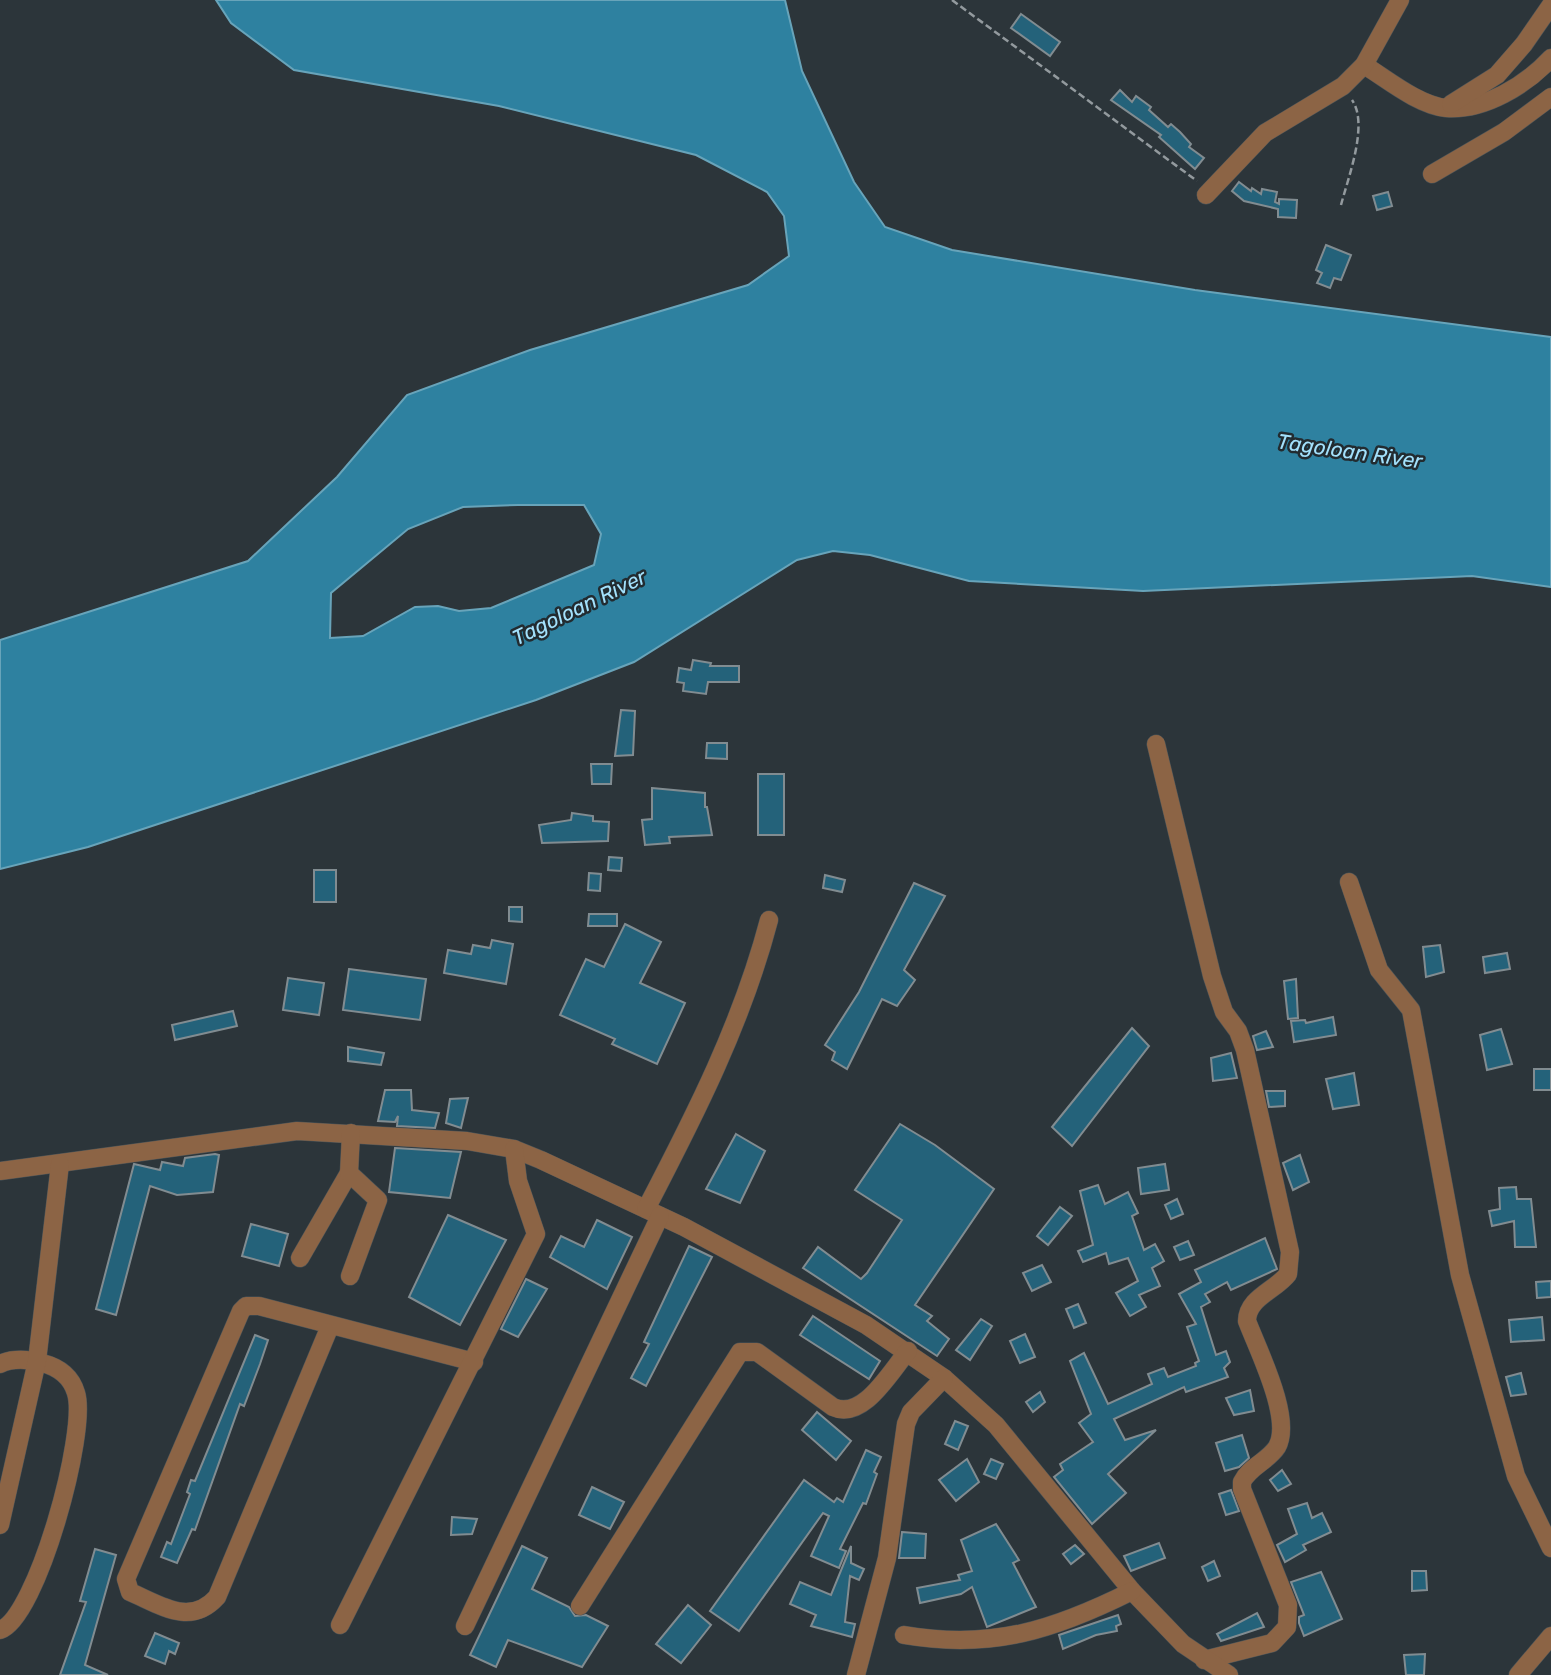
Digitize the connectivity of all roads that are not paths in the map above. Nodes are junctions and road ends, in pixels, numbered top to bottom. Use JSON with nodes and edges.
{"nodes":[{"id":1,"x":1400,"y":0,"type":"edge"},
{"id":2,"x":1551,"y":5,"type":"edge"},
{"id":3,"x":1551,"y":58,"type":"edge"},
{"id":4,"x":1364,"y":65,"type":"junction"},
{"id":5,"x":1551,"y":97,"type":"edge"},
{"id":6,"x":1446,"y":108,"type":"junction"},
{"id":7,"x":1432,"y":174,"type":"dead end"},
{"id":8,"x":1208,"y":192,"type":"road end"},
{"id":9,"x":1156,"y":744,"type":"dead end"},
{"id":10,"x":1349,"y":882,"type":"dead end"},
{"id":11,"x":769,"y":920,"type":"dead end"},
{"id":12,"x":351,"y":1133,"type":"junction"},
{"id":13,"x":514,"y":1149,"type":"junction"},
{"id":14,"x":60,"y":1164,"type":"junction"},
{"id":15,"x":0,"y":1171,"type":"edge"},
{"id":16,"x":349,"y":1173,"type":"junction"},
{"id":17,"x":653,"y":1213,"type":"junction"},
{"id":18,"x":300,"y":1258,"type":"dead end"},
{"id":19,"x":350,"y":1276,"type":"dead end"},
{"id":20,"x":330,"y":1326,"type":"junction"},
{"id":21,"x":908,"y":1351,"type":"junction"},
{"id":22,"x":37,"y":1362,"type":"junction"},
{"id":23,"x":474,"y":1362,"type":"junction"},
{"id":24,"x":0,"y":1364,"type":"edge"},
{"id":25,"x":944,"y":1378,"type":"junction"},
{"id":26,"x":0,"y":1525,"type":"edge"},
{"id":27,"x":1551,"y":1548,"type":"edge"},
{"id":28,"x":1132,"y":1591,"type":"junction"},
{"id":29,"x":580,"y":1606,"type":"dead end"},
{"id":30,"x":340,"y":1625,"type":"dead end"},
{"id":31,"x":465,"y":1626,"type":"dead end"},
{"id":32,"x":0,"y":1630,"type":"edge"},
{"id":33,"x":904,"y":1635,"type":"dead end"},
{"id":34,"x":1551,"y":1636,"type":"edge"},
{"id":35,"x":1204,"y":1660,"type":"junction"},
{"id":36,"x":856,"y":1675,"type":"edge"},
{"id":37,"x":1229,"y":1675,"type":"edge"},
{"id":38,"x":1518,"y":1675,"type":"edge"}],
"edges":[{"from":1,"to":4,"type":"street"},
{"from":2,"to":6,"type":"street"},
{"from":3,"to":6,"type":"street"},
{"from":4,"to":6,"type":"street"},
{"from":4,"to":8,"type":"street"},
{"from":5,"to":7,"type":"street"},
{"from":9,"to":35,"type":"street"},
{"from":10,"to":27,"type":"street"},
{"from":11,"to":17,"type":"street"},
{"from":12,"to":13,"type":"street"},
{"from":12,"to":14,"type":"street"},
{"from":12,"to":16,"type":"street"},
{"from":13,"to":17,"type":"street"},
{"from":13,"to":23,"type":"street"},
{"from":14,"to":15,"type":"street"},
{"from":14,"to":22,"type":"street"},
{"from":16,"to":18,"type":"street"},
{"from":16,"to":19,"type":"street"},
{"from":17,"to":21,"type":"street"},
{"from":17,"to":31,"type":"street"},
{"from":20,"to":20,"type":"street"},
{"from":20,"to":23,"type":"street"},
{"from":21,"to":25,"type":"street"},
{"from":21,"to":29,"type":"street"},
{"from":22,"to":24,"type":"street"},
{"from":22,"to":26,"type":"street"},
{"from":22,"to":32,"type":"street"},
{"from":23,"to":30,"type":"street"},
{"from":25,"to":28,"type":"street"},
{"from":25,"to":36,"type":"street"},
{"from":28,"to":33,"type":"street"},
{"from":28,"to":35,"type":"street"},
{"from":34,"to":38,"type":"street"},
{"from":35,"to":37,"type":"street"}]}
